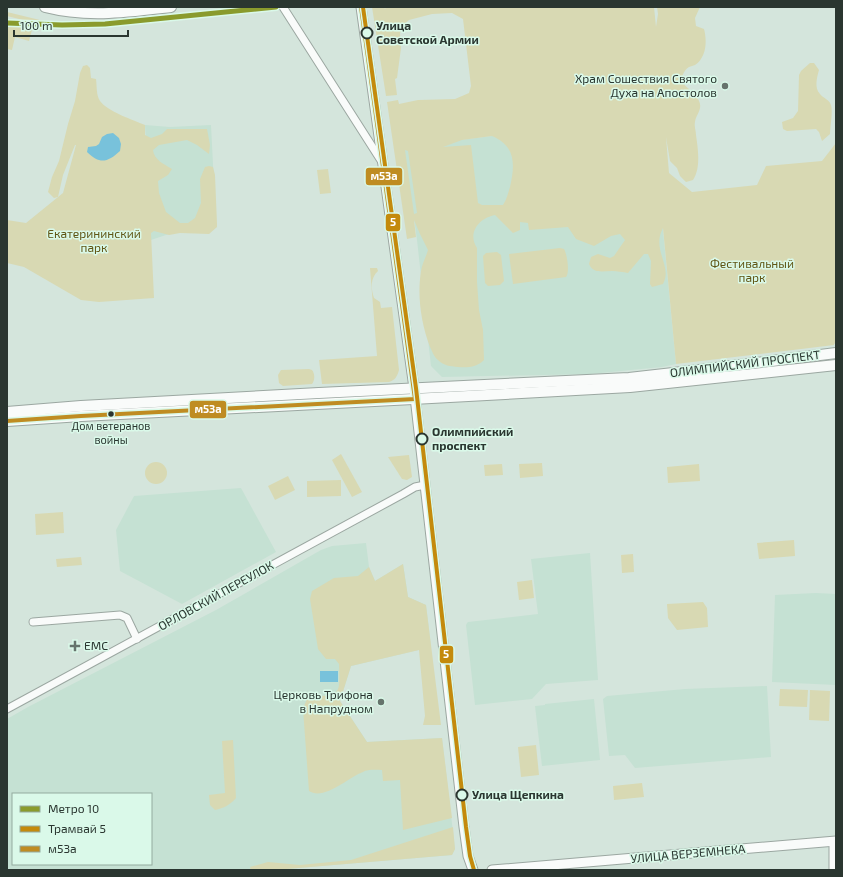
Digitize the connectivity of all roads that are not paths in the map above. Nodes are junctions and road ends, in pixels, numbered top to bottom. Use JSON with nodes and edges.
{"nodes":[{"id":1,"x":45,"y":7,"type":"edge"},
{"id":2,"x":171,"y":7,"type":"edge"},
{"id":3,"x":283,"y":7,"type":"edge"},
{"id":4,"x":362,"y":7,"type":"edge"},
{"id":5,"x":384,"y":165,"type":"junction"},
{"id":6,"x":836,"y":353,"type":"edge"},
{"id":7,"x":836,"y":365,"type":"edge"},
{"id":8,"x":414,"y":388,"type":"junction"},
{"id":9,"x":415,"y":399,"type":"junction"},
{"id":10,"x":7,"y":412,"type":"edge"},
{"id":11,"x":7,"y":421,"type":"edge"},
{"id":12,"x":425,"y":485,"type":"junction"},
{"id":13,"x":33,"y":622,"type":"dead end"},
{"id":14,"x":137,"y":639,"type":"junction"},
{"id":15,"x":7,"y":709,"type":"edge"},
{"id":16,"x":835,"y":841,"type":"edge"},
{"id":17,"x":473,"y":870,"type":"edge"},
{"id":18,"x":492,"y":870,"type":"edge"},
{"id":19,"x":834,"y":870,"type":"edge"}],
"edges":[{"from":1,"to":2,"type":"main road"},
{"from":3,"to":5,"type":"street"},
{"from":4,"to":5,"type":"street"},
{"from":5,"to":8,"type":"street"},
{"from":6,"to":8,"type":"main road","name":"ОЛИМПИЙСКИЙ ПРОСПЕКТ"},
{"from":7,"to":9,"type":"main road","name":"ОЛИМПИЙСКИЙ ПРОСПЕКТ"},
{"from":8,"to":9,"type":"street"},
{"from":8,"to":10,"type":"main road","name":"ОЛИМПИЙСКИЙ ПРОСПЕКТ"},
{"from":9,"to":11,"type":"main road","name":"ОЛИМПИЙСКИЙ ПРОСПЕКТ"},
{"from":9,"to":12,"type":"street"},
{"from":12,"to":14,"type":"street","name":"ОРЛОВСКИЙ ПЕРЕУЛОК"},
{"from":12,"to":17,"type":"street"},
{"from":13,"to":14,"type":"street"},
{"from":14,"to":15,"type":"street","name":"ОРЛОВСКИЙ ПЕРЕУЛОК"},
{"from":16,"to":18,"type":"street","name":"УЛИЦА ВЕРЗЕМНЕКА"},
{"from":16,"to":19,"type":"street"}]}
